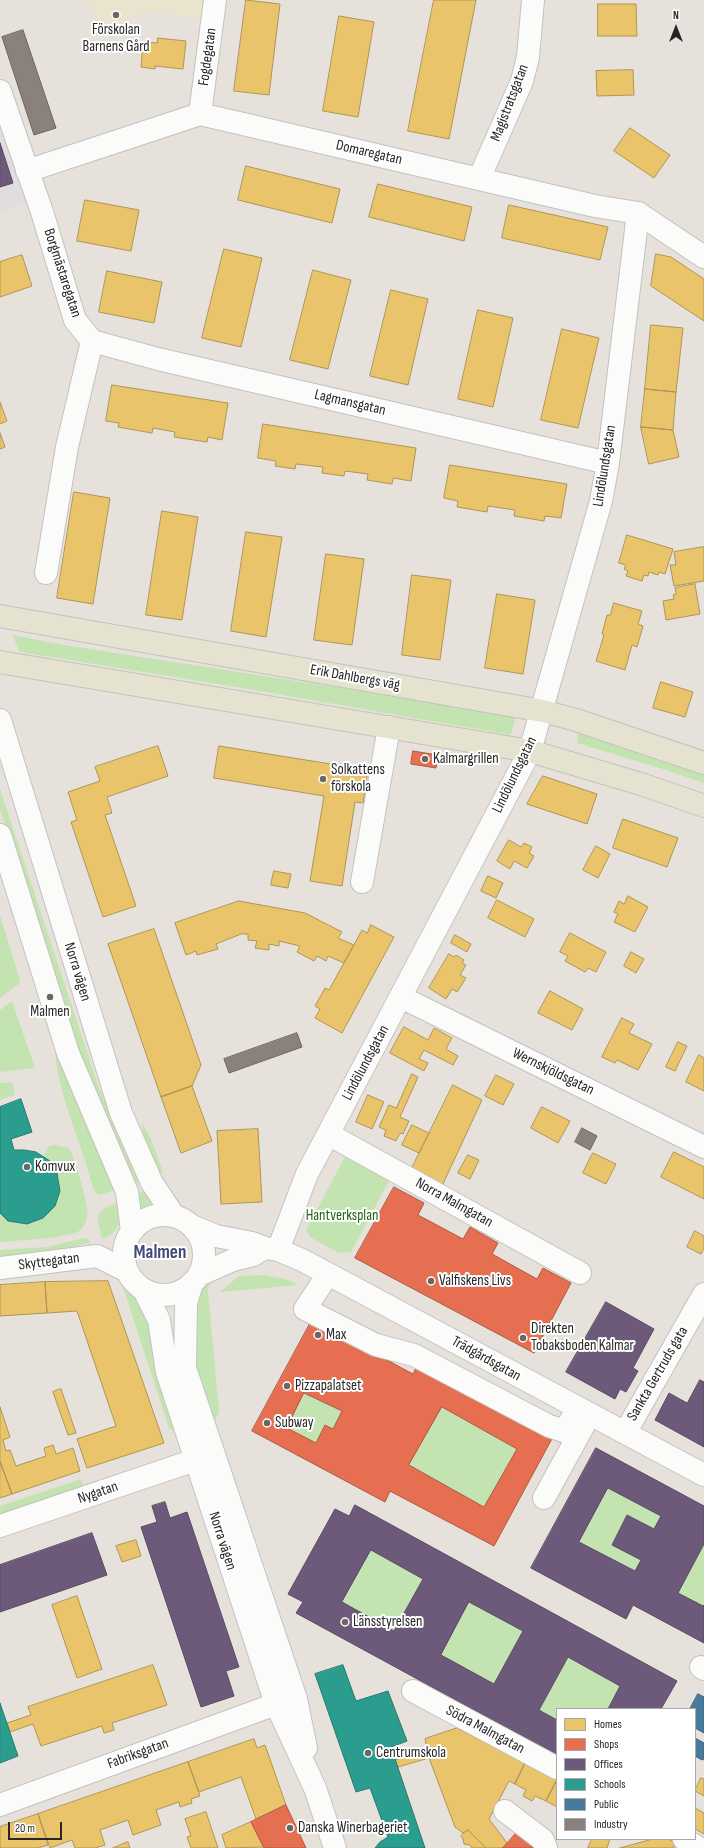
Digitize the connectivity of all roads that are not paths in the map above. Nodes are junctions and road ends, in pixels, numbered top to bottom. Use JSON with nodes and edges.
{"nodes":[{"id":1,"x":215,"y":0,"type":"edge"},
{"id":2,"x":533,"y":0,"type":"edge"},
{"id":3,"x":0,"y":91,"type":"edge"},
{"id":4,"x":200,"y":114,"type":"junction"},
{"id":5,"x":27,"y":171,"type":"junction"},
{"id":6,"x":479,"y":179,"type":"junction"},
{"id":7,"x":638,"y":213,"type":"junction"},
{"id":8,"x":704,"y":257,"type":"edge"},
{"id":9,"x":92,"y":341,"type":"junction"},
{"id":10,"x":608,"y":463,"type":"junction"},
{"id":11,"x":46,"y":573,"type":"dead end"},
{"id":12,"x":0,"y":616,"type":"edge"},
{"id":13,"x":0,"y":662,"type":"edge"},
{"id":14,"x":543,"y":711,"type":"junction"},
{"id":15,"x":0,"y":720,"type":"edge"},
{"id":16,"x":389,"y":727,"type":"junction"},
{"id":17,"x":530,"y":751,"type":"junction"},
{"id":18,"x":704,"y":763,"type":"edge"},
{"id":19,"x":704,"y":806,"type":"edge"},
{"id":20,"x":0,"y":835,"type":"edge"},
{"id":21,"x":362,"y":882,"type":"dead end"},
{"id":22,"x":401,"y":997,"type":"junction"},
{"id":23,"x":328,"y":1134,"type":"junction"},
{"id":24,"x":704,"y":1148,"type":"edge"},
{"id":25,"x":183,"y":1221,"type":"junction"},
{"id":26,"x":130,"y":1233,"type":"junction"},
{"id":27,"x":272,"y":1249,"type":"junction"},
{"id":28,"x":98,"y":1256,"type":"junction"},
{"id":29,"x":0,"y":1268,"type":"edge"},
{"id":30,"x":127,"y":1271,"type":"junction"},
{"id":31,"x":580,"y":1273,"type":"dead end"},
{"id":32,"x":328,"y":1274,"type":"junction"},
{"id":33,"x":196,"y":1279,"type":"junction"},
{"id":34,"x":144,"y":1290,"type":"junction"},
{"id":35,"x":704,"y":1294,"type":"edge"},
{"id":36,"x":583,"y":1412,"type":"junction"},
{"id":37,"x":624,"y":1433,"type":"junction"},
{"id":38,"x":195,"y":1460,"type":"junction"},
{"id":39,"x":704,"y":1475,"type":"edge"},
{"id":40,"x":544,"y":1498,"type":"dead end"},
{"id":41,"x":0,"y":1526,"type":"edge"},
{"id":42,"x":413,"y":1691,"type":"dead end"},
{"id":43,"x":276,"y":1704,"type":"junction"},
{"id":44,"x":556,"y":1767,"type":"edge"},
{"id":45,"x":315,"y":1788,"type":"junction"},
{"id":46,"x":0,"y":1805,"type":"edge"},
{"id":47,"x":505,"y":1811,"type":"dead end"},
{"id":48,"x":686,"y":1840,"type":"edge"},
{"id":49,"x":335,"y":1848,"type":"edge"},
{"id":50,"x":546,"y":1848,"type":"edge"},
{"id":51,"x":699,"y":1848,"type":"edge"}],
"edges":[{"from":1,"to":4,"type":"street","name":"Fogdegatan"},
{"from":2,"to":6,"type":"street","name":"Magistratsgatan"},
{"from":3,"to":5,"type":"street","name":"Borgmästaregatan"},
{"from":4,"to":5,"type":"street"},
{"from":4,"to":6,"type":"street","name":"Domaregatan"},
{"from":5,"to":9,"type":"street","name":"Borgmästaregatan"},
{"from":6,"to":7,"type":"street","name":"Domaregatan"},
{"from":7,"to":8,"type":"street","name":"Domaregatan"},
{"from":7,"to":10,"type":"street","name":"Lindölundsgatan"},
{"from":9,"to":10,"type":"street","name":"Lagmansgatan"},
{"from":9,"to":11,"type":"street"},
{"from":10,"to":14,"type":"street","name":"Lindölundsgatan"},
{"from":12,"to":14,"type":"main road","name":"Erik Dahlbergs väg"},
{"from":13,"to":16,"type":"main road"},
{"from":14,"to":17,"type":"street","name":"Lindölundsgatan"},
{"from":14,"to":18,"type":"main road","name":"Erik Dahlbergs väg"},
{"from":15,"to":25,"type":"street","name":"Norra vägen"},
{"from":16,"to":17,"type":"main road"},
{"from":16,"to":21,"type":"street"},
{"from":17,"to":19,"type":"main road"},
{"from":17,"to":22,"type":"street","name":"Lindölundsgatan"},
{"from":20,"to":26,"type":"street"},
{"from":22,"to":23,"type":"street","name":"Lindölundsgatan"},
{"from":22,"to":24,"type":"street","name":"Wernskjöldsgatan"},
{"from":23,"to":27,"type":"street","name":"Lindölundsgatan"},
{"from":23,"to":31,"type":"street","name":"Norra Malmgatan"},
{"from":25,"to":26,"type":"street"},
{"from":25,"to":27,"type":"street","name":"Trädgårdsgatan"},
{"from":25,"to":33,"type":"street","name":"Norra vägen"},
{"from":26,"to":28,"type":"street","name":"Skyttegatan"},
{"from":26,"to":30,"type":"street"},
{"from":27,"to":32,"type":"street","name":"Trädgårdsgatan"},
{"from":27,"to":33,"type":"street"},
{"from":28,"to":29,"type":"street","name":"Skyttegatan"},
{"from":28,"to":30,"type":"street","name":"Skyttegatan"},
{"from":30,"to":34,"type":"street","name":"Norra vägen"},
{"from":32,"to":36,"type":"street","name":"Trädgårdsgatan"},
{"from":32,"to":36,"type":"street"},
{"from":33,"to":34,"type":"street"},
{"from":33,"to":45,"type":"street","name":"Norra vägen"},
{"from":34,"to":38,"type":"street","name":"Norra vägen"},
{"from":35,"to":37,"type":"street","name":"Sankta Gertruds gata"},
{"from":36,"to":37,"type":"street","name":"Trädgårdsgatan"},
{"from":36,"to":40,"type":"street"},
{"from":37,"to":39,"type":"street","name":"Trädgårdsgatan"},
{"from":38,"to":41,"type":"street","name":"Nygatan"},
{"from":38,"to":43,"type":"street","name":"Norra vägen"},
{"from":42,"to":44,"type":"street","name":"Södra Malmgatan"},
{"from":43,"to":45,"type":"street","name":"Norra vägen"},
{"from":43,"to":46,"type":"street","name":"Fabriksgatan"},
{"from":45,"to":49,"type":"street","name":"Norra vägen"},
{"from":47,"to":50,"type":"street"},
{"from":48,"to":51,"type":"street"}]}
